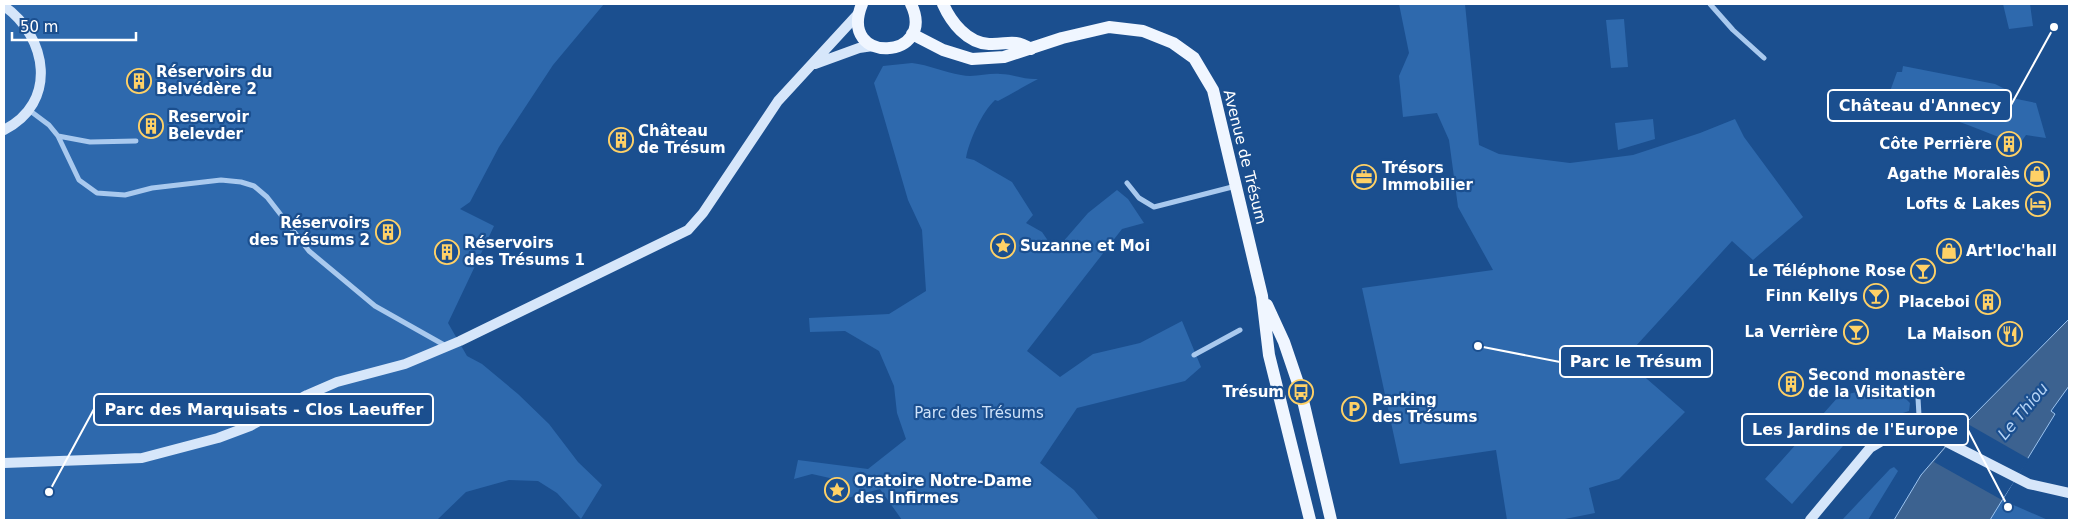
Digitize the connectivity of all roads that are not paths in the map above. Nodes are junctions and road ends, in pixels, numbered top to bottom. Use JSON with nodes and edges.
{"nodes":[{"id":1,"x":911,"y":4,"type":"edge"},
{"id":2,"x":943,"y":4,"type":"edge"},
{"id":3,"x":1710,"y":4,"type":"edge"},
{"id":4,"x":4,"y":6,"type":"edge"},
{"id":5,"x":860,"y":9,"type":"edge"},
{"id":6,"x":912,"y":34,"type":"junction"},
{"id":7,"x":873,"y":46,"type":"junction"},
{"id":8,"x":1031,"y":49,"type":"junction"},
{"id":9,"x":1764,"y":58,"type":"dead end"},
{"id":10,"x":812,"y":66,"type":"junction"},
{"id":11,"x":29,"y":110,"type":"junction"},
{"id":12,"x":4,"y":130,"type":"edge"},
{"id":13,"x":58,"y":136,"type":"junction"},
{"id":14,"x":136,"y":141,"type":"dead end"},
{"id":15,"x":1128,"y":183,"type":"dead end"},
{"id":16,"x":1236,"y":186,"type":"junction"},
{"id":17,"x":1262,"y":296,"type":"junction"},
{"id":18,"x":1240,"y":330,"type":"dead end"},
{"id":19,"x":446,"y":346,"type":"junction"},
{"id":20,"x":1194,"y":355,"type":"dead end"},
{"id":21,"x":1918,"y":398,"type":"dead end"},
{"id":22,"x":1920,"y":433,"type":"junction"},
{"id":23,"x":4,"y":463,"type":"edge"},
{"id":24,"x":2069,"y":492,"type":"edge"},
{"id":25,"x":1310,"y":520,"type":"edge"},
{"id":26,"x":1331,"y":520,"type":"edge"},
{"id":27,"x":1810,"y":520,"type":"edge"}],
"edges":[{"from":1,"to":6,"type":"main road"},
{"from":2,"to":8,"type":"main road"},
{"from":3,"to":9,"type":"street"},
{"from":4,"to":11,"type":"main road"},
{"from":5,"to":7,"type":"main road"},
{"from":5,"to":10,"type":"main road"},
{"from":6,"to":7,"type":"main road"},
{"from":6,"to":8,"type":"main road","name":"Avenue de Trésum"},
{"from":7,"to":10,"type":"main road"},
{"from":8,"to":16,"type":"main road","name":"Avenue de Trésum"},
{"from":10,"to":19,"type":"main road"},
{"from":11,"to":12,"type":"main road"},
{"from":11,"to":13,"type":"street"},
{"from":13,"to":14,"type":"street"},
{"from":13,"to":19,"type":"street"},
{"from":15,"to":16,"type":"street"},
{"from":16,"to":17,"type":"main road","name":"Avenue de Trésum"},
{"from":17,"to":25,"type":"main road","name":"Avenue de Trésum"},
{"from":17,"to":26,"type":"main road","name":"Avenue de Trésum"},
{"from":18,"to":20,"type":"street"},
{"from":19,"to":23,"type":"main road"},
{"from":21,"to":22,"type":"street"},
{"from":22,"to":24,"type":"main road"},
{"from":22,"to":27,"type":"main road"}]}
